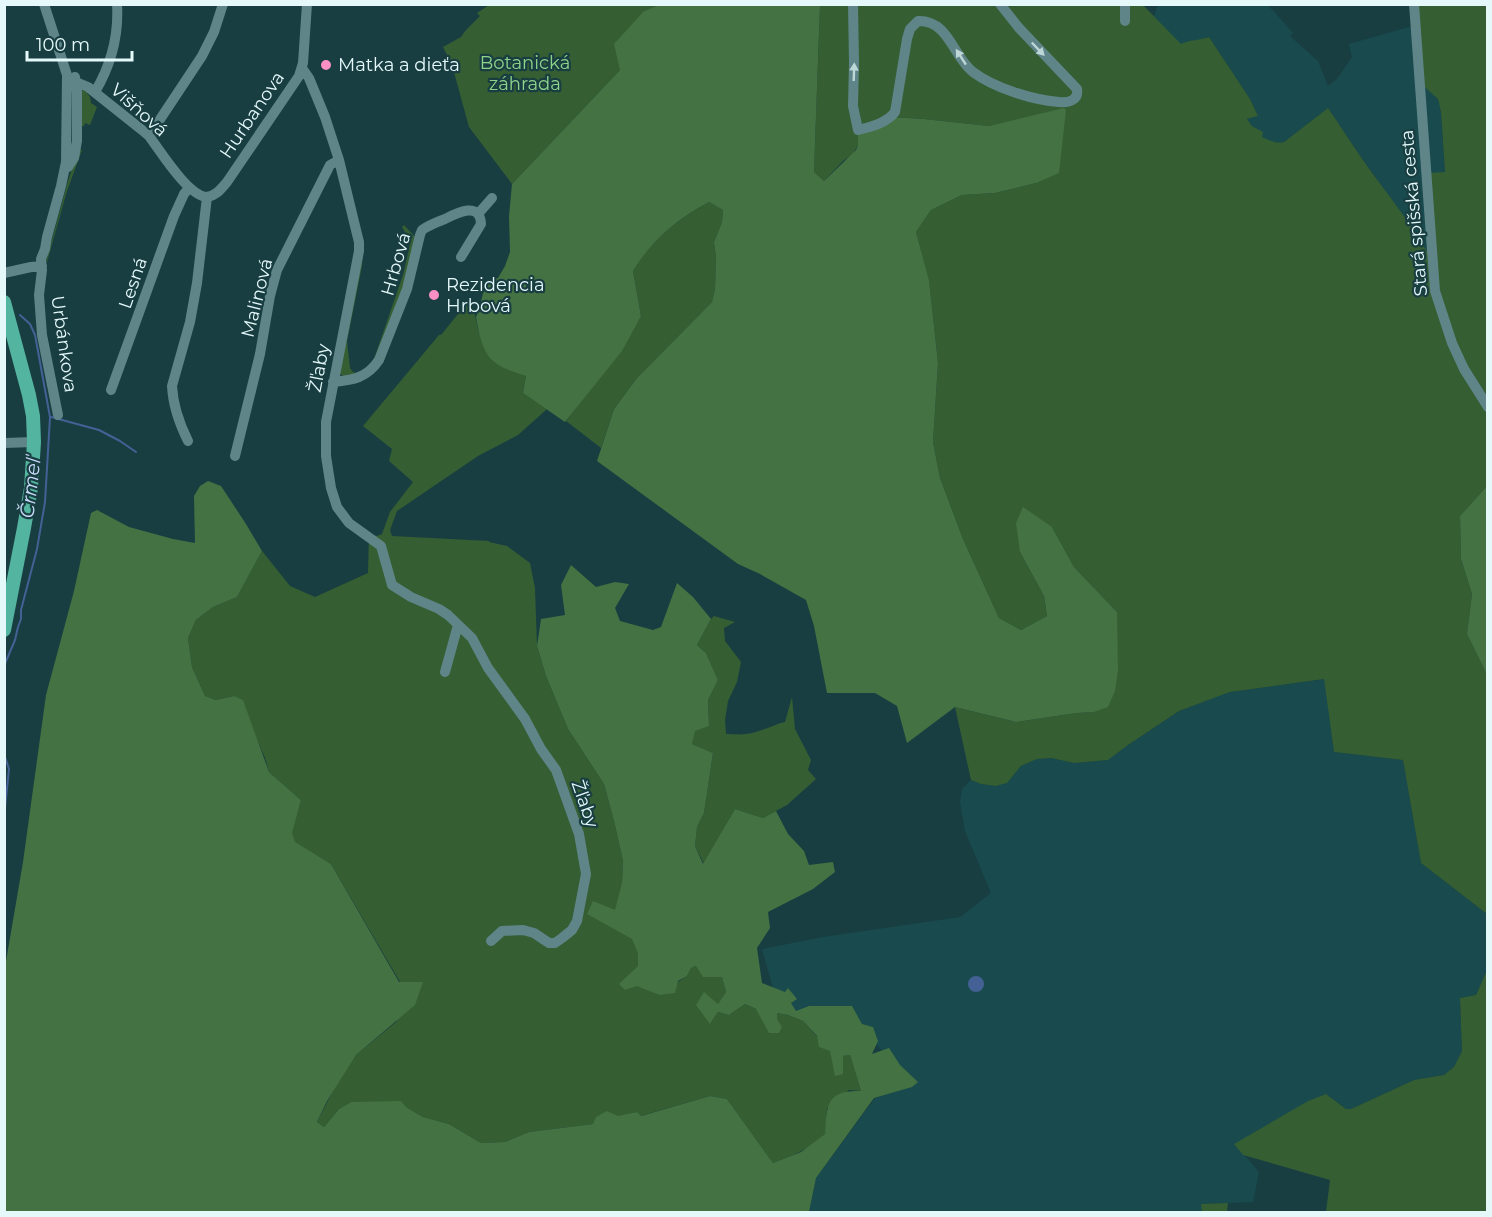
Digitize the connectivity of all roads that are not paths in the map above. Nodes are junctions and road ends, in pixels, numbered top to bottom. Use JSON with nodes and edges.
{"nodes":[{"id":1,"x":44,"y":4,"type":"edge"},
{"id":2,"x":51,"y":4,"type":"edge"},
{"id":3,"x":117,"y":4,"type":"edge"},
{"id":4,"x":223,"y":4,"type":"edge"},
{"id":5,"x":307,"y":4,"type":"edge"},
{"id":6,"x":853,"y":4,"type":"edge"},
{"id":7,"x":1000,"y":4,"type":"edge"},
{"id":8,"x":1125,"y":4,"type":"edge"},
{"id":9,"x":1414,"y":4,"type":"edge"},
{"id":10,"x":1125,"y":21,"type":"dead end"},
{"id":11,"x":302,"y":68,"type":"junction"},
{"id":12,"x":71,"y":82,"type":"junction"},
{"id":13,"x":95,"y":92,"type":"junction"},
{"id":14,"x":149,"y":136,"type":"junction"},
{"id":15,"x":339,"y":160,"type":"junction"},
{"id":16,"x":189,"y":188,"type":"junction"},
{"id":17,"x":207,"y":197,"type":"junction"},
{"id":18,"x":492,"y":198,"type":"dead end"},
{"id":19,"x":478,"y":214,"type":"junction"},
{"id":20,"x":461,"y":257,"type":"dead end"},
{"id":21,"x":42,"y":266,"type":"junction"},
{"id":22,"x":4,"y":273,"type":"edge"},
{"id":23,"x":4,"y":302,"type":"edge"},
{"id":24,"x":8,"y":331,"type":"edge"},
{"id":25,"x":333,"y":382,"type":"junction"},
{"id":26,"x":111,"y":390,"type":"dead end"},
{"id":27,"x":1488,"y":407,"type":"edge"},
{"id":28,"x":58,"y":415,"type":"dead end"},
{"id":29,"x":188,"y":441,"type":"dead end"},
{"id":30,"x":34,"y":442,"type":"junction"},
{"id":31,"x":4,"y":443,"type":"edge"},
{"id":32,"x":235,"y":456,"type":"dead end"},
{"id":33,"x":458,"y":625,"type":"junction"},
{"id":34,"x":4,"y":630,"type":"edge"},
{"id":35,"x":445,"y":672,"type":"dead end"},
{"id":36,"x":491,"y":940,"type":"dead end"}],
"edges":[{"from":1,"to":12,"type":"street"},
{"from":2,"to":12,"type":"street"},
{"from":3,"to":13,"type":"street"},
{"from":4,"to":14,"type":"street"},
{"from":5,"to":11,"type":"street","name":"Hurbanova"},
{"from":7,"to":6,"type":"street","one_way":true},
{"from":8,"to":10,"type":"street"},
{"from":9,"to":27,"type":"street","name":"Stará spišská cesta"},
{"from":11,"to":15,"type":"street","name":"Žľaby"},
{"from":11,"to":17,"type":"street","name":"Hurbanova"},
{"from":12,"to":13,"type":"street","name":"Višňová"},
{"from":12,"to":21,"type":"street","name":"Urbánkova"},
{"from":13,"to":14,"type":"street","name":"Višňová"},
{"from":14,"to":16,"type":"street","name":"Višňová"},
{"from":15,"to":25,"type":"street","name":"Žľaby"},
{"from":15,"to":32,"type":"street","name":"Malinová"},
{"from":16,"to":17,"type":"street","name":"Višňová"},
{"from":16,"to":26,"type":"street","name":"Lesná"},
{"from":17,"to":29,"type":"street"},
{"from":18,"to":19,"type":"street"},
{"from":19,"to":20,"type":"street"},
{"from":19,"to":25,"type":"street","name":"Hrbová"},
{"from":21,"to":22,"type":"street"},
{"from":21,"to":28,"type":"street","name":"Urbánkova"},
{"from":23,"to":24,"type":"main road"},
{"from":24,"to":30,"type":"main road"},
{"from":25,"to":33,"type":"street","name":"Žľaby"},
{"from":30,"to":31,"type":"street"},
{"from":30,"to":34,"type":"main road"},
{"from":33,"to":35,"type":"street"},
{"from":33,"to":36,"type":"street","name":"Žľaby"}]}
